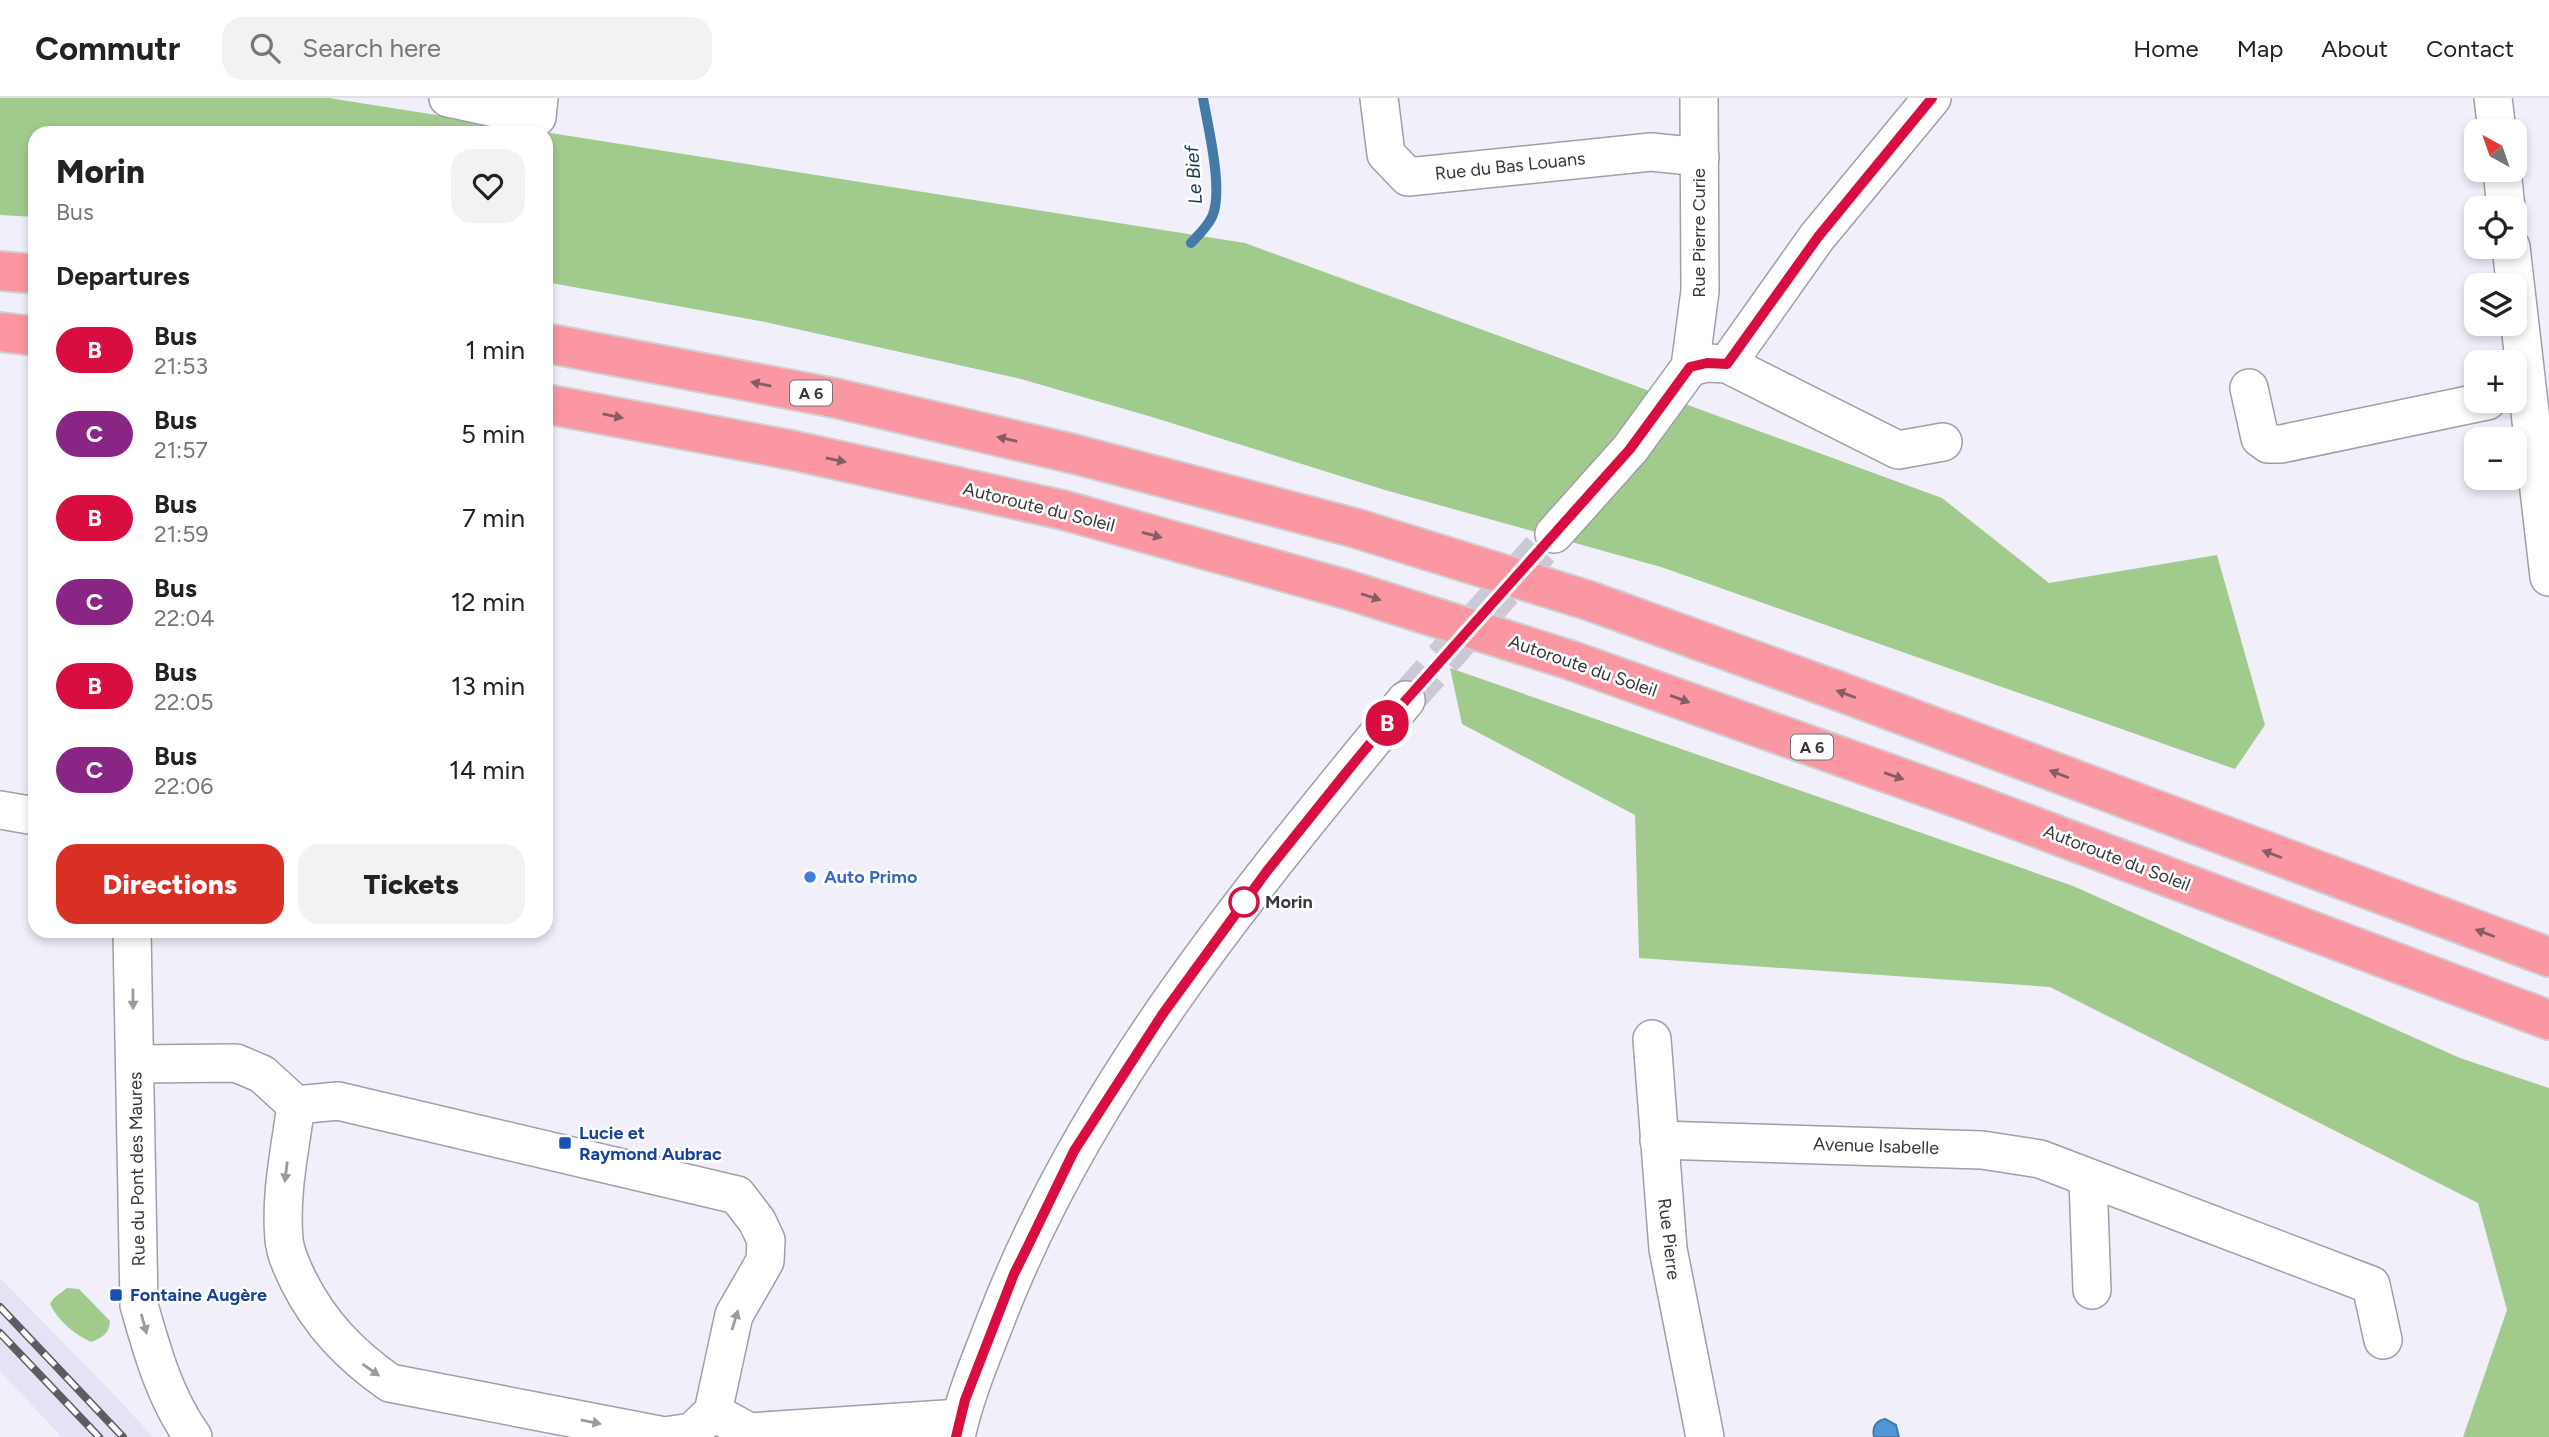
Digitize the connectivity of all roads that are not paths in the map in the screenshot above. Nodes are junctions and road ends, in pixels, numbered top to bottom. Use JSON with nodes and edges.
{"nodes":[{"id":1,"x":448,"y":98,"type":"edge"},
{"id":2,"x":540,"y":98,"type":"edge"},
{"id":3,"x":1379,"y":98,"type":"edge"},
{"id":4,"x":1699,"y":98,"type":"edge"},
{"id":5,"x":1932,"y":98,"type":"edge"},
{"id":6,"x":2493,"y":98,"type":"edge"},
{"id":7,"x":2496,"y":119,"type":"edge"},
{"id":8,"x":1700,"y":157,"type":"junction"},
{"id":9,"x":2512,"y":259,"type":"edge"},
{"id":10,"x":0,"y":271,"type":"edge"},
{"id":11,"x":28,"y":273,"type":"edge"},
{"id":12,"x":0,"y":332,"type":"edge"},
{"id":13,"x":28,"y":334,"type":"edge"},
{"id":14,"x":553,"y":343,"type":"edge"},
{"id":15,"x":2518,"y":350,"type":"edge"},
{"id":16,"x":1727,"y":364,"type":"junction"},
{"id":17,"x":1690,"y":367,"type":"junction"},
{"id":18,"x":2249,"y":388,"type":"dead end"},
{"id":19,"x":553,"y":405,"type":"edge"},
{"id":20,"x":2464,"y":406,"type":"edge"},
{"id":21,"x":2524,"y":413,"type":"edge"},
{"id":22,"x":1943,"y":442,"type":"dead end"},
{"id":23,"x":1554,"y":534,"type":"tunnel mouth"},
{"id":24,"x":2549,"y":577,"type":"edge"},
{"id":25,"x":1406,"y":700,"type":"tunnel mouth"},
{"id":26,"x":0,"y":810,"type":"edge"},
{"id":27,"x":28,"y":815,"type":"edge"},
{"id":28,"x":132,"y":938,"type":"edge"},
{"id":29,"x":2549,"y":957,"type":"edge"},
{"id":30,"x":2549,"y":1020,"type":"edge"},
{"id":31,"x":1652,"y":1039,"type":"dead end"},
{"id":32,"x":135,"y":1064,"type":"junction"},
{"id":33,"x":296,"y":1105,"type":"junction"},
{"id":34,"x":1659,"y":1140,"type":"junction"},
{"id":35,"x":2088,"y":1179,"type":"junction"},
{"id":36,"x":2092,"y":1290,"type":"dead end"},
{"id":37,"x":2383,"y":1340,"type":"dead end"},
{"id":38,"x":713,"y":1412,"type":"junction"},
{"id":39,"x":958,"y":1427,"type":"edge"},
{"id":40,"x":193,"y":1437,"type":"edge"},
{"id":41,"x":1704,"y":1437,"type":"edge"}],
"edges":[{"from":1,"to":2,"type":"street"},
{"from":3,"to":8,"type":"street","name":"Rue du Bas Louans"},
{"from":4,"to":8,"type":"street","name":"Rue Pierre Curie"},
{"from":5,"to":16,"type":"street"},
{"from":6,"to":7,"type":"street"},
{"from":8,"to":17,"type":"street","name":"Rue Pierre Curie"},
{"from":9,"to":15,"type":"street"},
{"from":10,"to":11,"type":"highway"},
{"from":12,"to":13,"type":"highway"},
{"from":29,"to":14,"type":"highway","number":"A 6","one_way":true},
{"from":16,"to":17,"type":"street"},
{"from":16,"to":22,"type":"street"},
{"from":17,"to":23,"type":"street"},
{"from":18,"to":20,"type":"street"},
{"from":19,"to":30,"type":"highway","name":"Autoroute du Soleil","number":"A 6","one_way":true},
{"from":21,"to":24,"type":"street"},
{"from":25,"to":39,"type":"street"},
{"from":26,"to":27,"type":"street"},
{"from":28,"to":32,"type":"street","name":"Rue du Pont des Maures","one_way":true},
{"from":31,"to":34,"type":"street","name":"Rue Pierre"},
{"from":32,"to":33,"type":"street"},
{"from":32,"to":40,"type":"street","name":"Rue du Pont des Maures","one_way":true},
{"from":33,"to":38,"type":"street","one_way":true},
{"from":38,"to":33,"type":"street","one_way":true},
{"from":34,"to":35,"type":"street","name":"Avenue Isabelle"},
{"from":34,"to":41,"type":"street","name":"Rue Pierre"},
{"from":35,"to":36,"type":"street"},
{"from":35,"to":37,"type":"street","name":"Avenue Isabelle"},
{"from":38,"to":39,"type":"street"}]}
